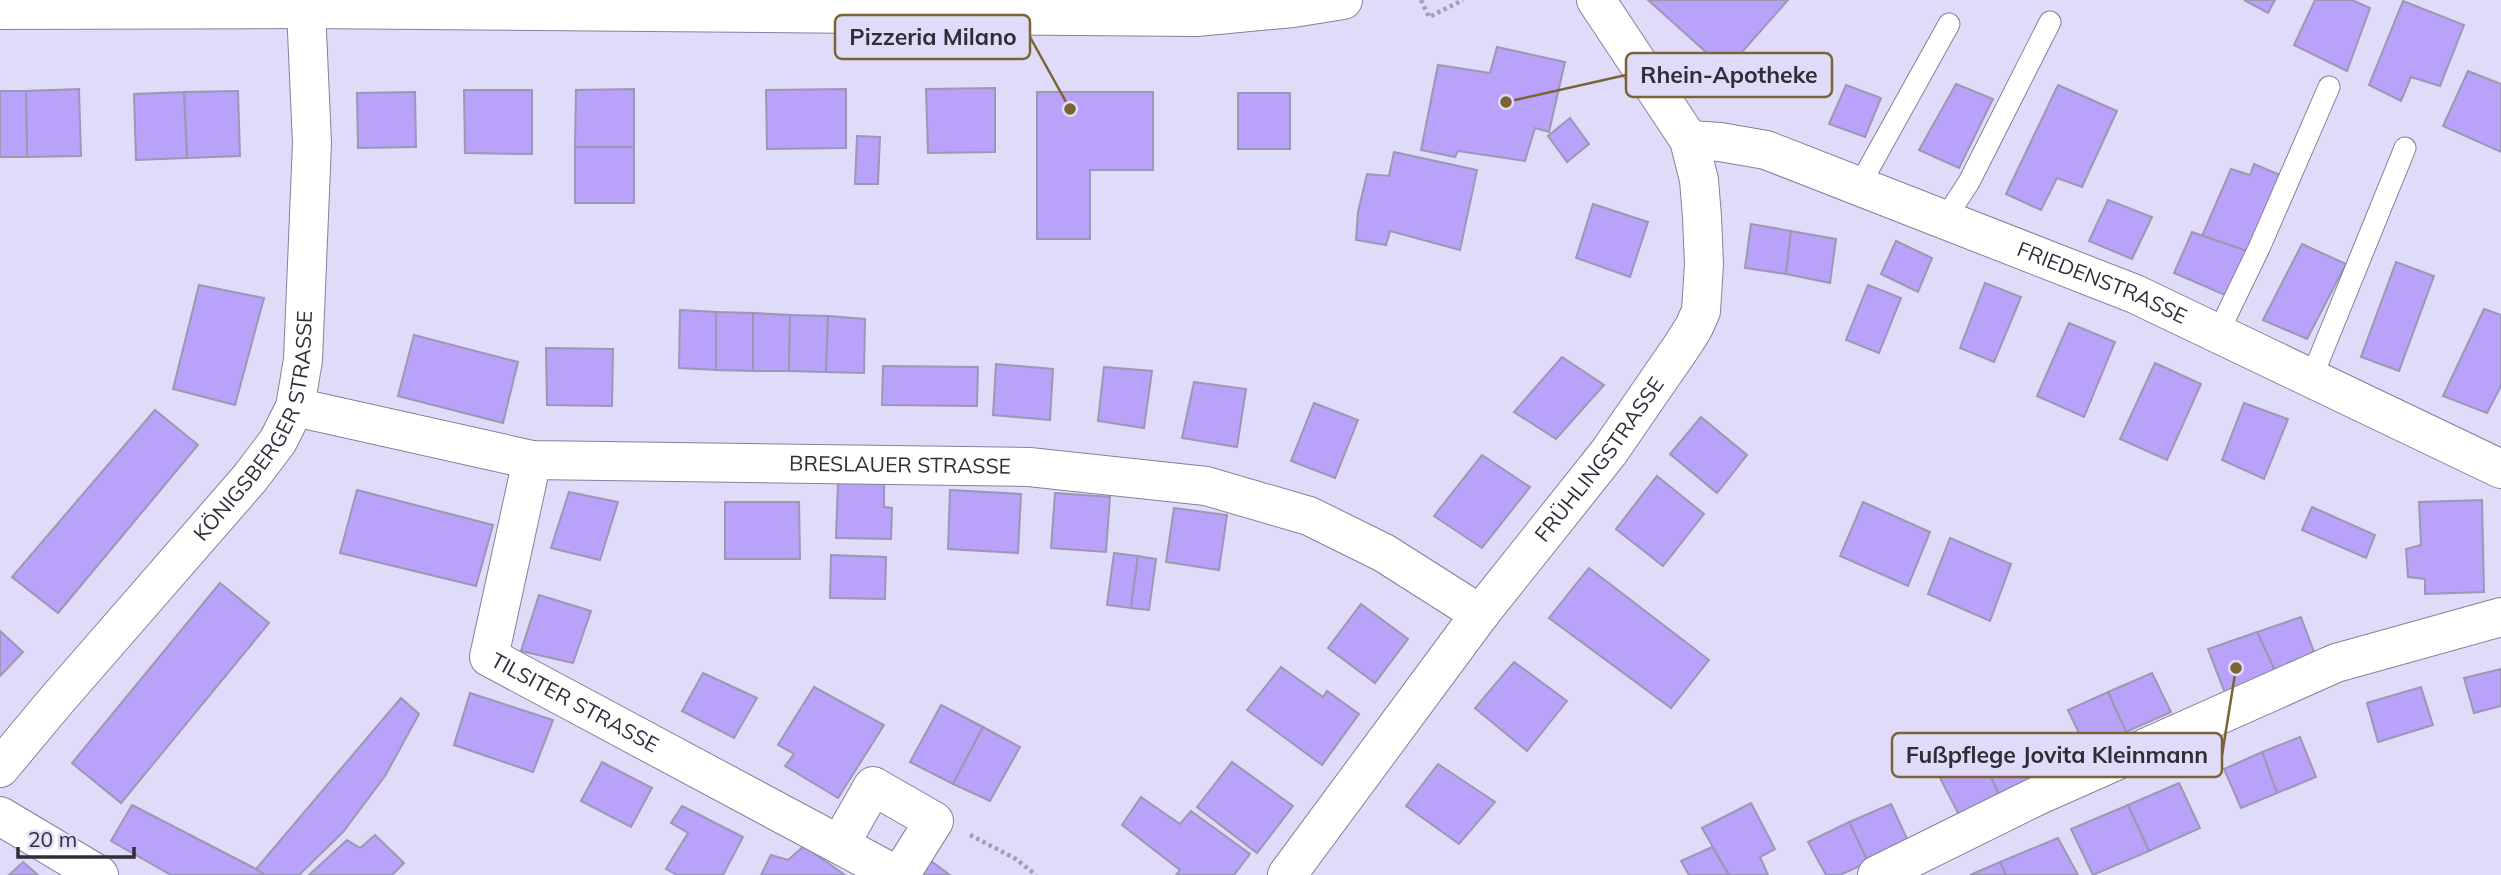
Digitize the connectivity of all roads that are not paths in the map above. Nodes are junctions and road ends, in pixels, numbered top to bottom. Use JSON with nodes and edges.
{"nodes":[{"id":1,"x":1343,"y":0,"type":"edge"},
{"id":2,"x":1595,"y":0,"type":"edge"},
{"id":3,"x":306,"y":9,"type":"junction"},
{"id":4,"x":0,"y":10,"type":"edge"},
{"id":5,"x":2050,"y":22,"type":"dead end"},
{"id":6,"x":1950,"y":24,"type":"dead end"},
{"id":7,"x":2329,"y":87,"type":"dead end"},
{"id":8,"x":1689,"y":140,"type":"junction"},
{"id":9,"x":2405,"y":148,"type":"dead end"},
{"id":10,"x":1859,"y":186,"type":"junction"},
{"id":11,"x":1945,"y":219,"type":"junction"},
{"id":12,"x":2217,"y":335,"type":"junction"},
{"id":13,"x":2311,"y":379,"type":"junction"},
{"id":14,"x":295,"y":407,"type":"junction"},
{"id":15,"x":531,"y":460,"type":"junction"},
{"id":16,"x":2501,"y":469,"type":"edge"},
{"id":17,"x":1480,"y":614,"type":"junction"},
{"id":18,"x":2501,"y":617,"type":"edge"},
{"id":19,"x":0,"y":768,"type":"edge"},
{"id":20,"x":0,"y":816,"type":"edge"},
{"id":21,"x":840,"y":844,"type":"junction"},
{"id":22,"x":99,"y":875,"type":"edge"},
{"id":23,"x":898,"y":875,"type":"edge"},
{"id":24,"x":1287,"y":875,"type":"edge"},
{"id":25,"x":1877,"y":875,"type":"edge"}],
"edges":[{"from":1,"to":3,"type":"street"},
{"from":2,"to":8,"type":"street","name":"FRÜHLINGSTRASSE"},
{"from":3,"to":4,"type":"street"},
{"from":3,"to":14,"type":"street","name":"KÖNIGSBERGER STRASSE"},
{"from":5,"to":11,"type":"lane"},
{"from":6,"to":10,"type":"lane"},
{"from":7,"to":12,"type":"lane"},
{"from":8,"to":10,"type":"street","name":"FRIEDENSTRASSE"},
{"from":8,"to":17,"type":"street","name":"FRÜHLINGSTRASSE"},
{"from":9,"to":13,"type":"lane"},
{"from":10,"to":11,"type":"street","name":"FRIEDENSTRASSE"},
{"from":11,"to":12,"type":"street","name":"FRIEDENSTRASSE"},
{"from":12,"to":13,"type":"street","name":"FRIEDENSTRASSE"},
{"from":13,"to":16,"type":"street","name":"FRIEDENSTRASSE"},
{"from":14,"to":15,"type":"street","name":"BRESLAUER STRASSE"},
{"from":14,"to":19,"type":"street","name":"KÖNIGSBERGER STRASSE"},
{"from":15,"to":17,"type":"street","name":"BRESLAUER STRASSE"},
{"from":15,"to":21,"type":"street","name":"TILSITER STRASSE"},
{"from":17,"to":24,"type":"street","name":"FRÜHLINGSTRASSE"},
{"from":18,"to":25,"type":"street"},
{"from":20,"to":22,"type":"street"},
{"from":21,"to":23,"type":"street","name":"TILSITER STRASSE"},
{"from":21,"to":23,"type":"street","name":"TILSITER STRASSE"}]}
